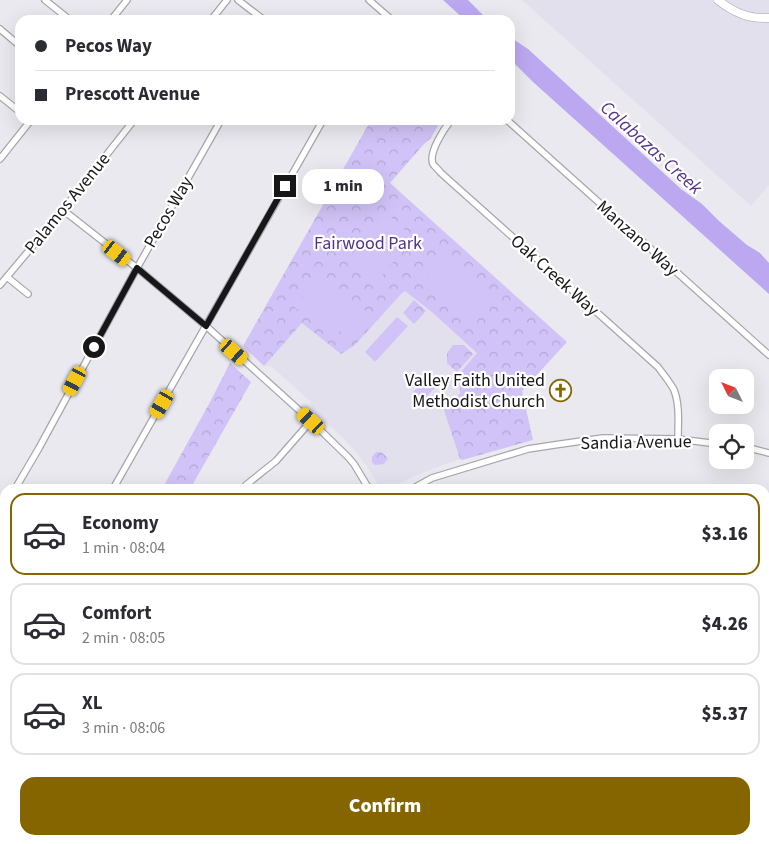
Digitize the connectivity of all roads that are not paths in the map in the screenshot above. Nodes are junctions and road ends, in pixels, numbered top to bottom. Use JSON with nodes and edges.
{"nodes":[{"id":1,"x":45,"y":0,"type":"edge"},
{"id":2,"x":57,"y":0,"type":"edge"},
{"id":3,"x":127,"y":0,"type":"edge"},
{"id":4,"x":227,"y":0,"type":"edge"},
{"id":5,"x":238,"y":0,"type":"edge"},
{"id":6,"x":369,"y":0,"type":"edge"},
{"id":7,"x":718,"y":0,"type":"edge"},
{"id":8,"x":52,"y":6,"type":"junction"},
{"id":9,"x":64,"y":15,"type":"edge"},
{"id":10,"x":115,"y":15,"type":"edge"},
{"id":11,"x":215,"y":15,"type":"edge"},
{"id":12,"x":258,"y":15,"type":"edge"},
{"id":13,"x":384,"y":15,"type":"edge"},
{"id":14,"x":769,"y":18,"type":"edge"},
{"id":15,"x":0,"y":29,"type":"edge"},
{"id":16,"x":15,"y":42,"type":"edge"},
{"id":17,"x":0,"y":96,"type":"edge"},
{"id":18,"x":15,"y":108,"type":"edge"},
{"id":19,"x":27,"y":125,"type":"edge"},
{"id":20,"x":130,"y":125,"type":"edge"},
{"id":21,"x":218,"y":125,"type":"edge"},
{"id":22,"x":320,"y":125,"type":"edge"},
{"id":23,"x":448,"y":125,"type":"edge"},
{"id":24,"x":513,"y":125,"type":"edge"},
{"id":25,"x":0,"y":159,"type":"edge"},
{"id":26,"x":63,"y":210,"type":"junction"},
{"id":27,"x":137,"y":268,"type":"junction"},
{"id":28,"x":7,"y":277,"type":"junction"},
{"id":29,"x":0,"y":285,"type":"edge"},
{"id":30,"x":28,"y":294,"type":"dead end"},
{"id":31,"x":206,"y":326,"type":"junction"},
{"id":32,"x":769,"y":355,"type":"edge"},
{"id":33,"x":311,"y":421,"type":"junction"},
{"id":34,"x":678,"y":439,"type":"junction"},
{"id":35,"x":709,"y":443,"type":"edge"},
{"id":36,"x":754,"y":449,"type":"edge"},
{"id":37,"x":769,"y":453,"type":"edge"},
{"id":38,"x":18,"y":484,"type":"edge"},
{"id":39,"x":116,"y":484,"type":"edge"},
{"id":40,"x":247,"y":484,"type":"edge"},
{"id":41,"x":366,"y":484,"type":"edge"},
{"id":42,"x":421,"y":484,"type":"edge"}],
"edges":[{"from":1,"to":8,"type":"street"},
{"from":2,"to":8,"type":"street"},
{"from":3,"to":10,"type":"street"},
{"from":4,"to":11,"type":"street"},
{"from":5,"to":12,"type":"street"},
{"from":6,"to":13,"type":"street"},
{"from":7,"to":14,"type":"street"},
{"from":8,"to":9,"type":"street"},
{"from":15,"to":16,"type":"street"},
{"from":17,"to":18,"type":"street"},
{"from":19,"to":25,"type":"street"},
{"from":20,"to":26,"type":"street","name":"Palamos Avenue"},
{"from":21,"to":27,"type":"street","name":"Pecos Way"},
{"from":22,"to":31,"type":"street"},
{"from":23,"to":34,"type":"street","name":"Oak Creek Way"},
{"from":24,"to":32,"type":"street","name":"Manzano Way"},
{"from":26,"to":27,"type":"street"},
{"from":26,"to":28,"type":"street","name":"Palamos Avenue"},
{"from":27,"to":31,"type":"street"},
{"from":27,"to":38,"type":"street","name":"Pecos Way"},
{"from":28,"to":29,"type":"street","name":"Palamos Avenue"},
{"from":28,"to":30,"type":"street"},
{"from":31,"to":33,"type":"street"},
{"from":31,"to":39,"type":"street"},
{"from":33,"to":40,"type":"street"},
{"from":33,"to":41,"type":"street"},
{"from":34,"to":35,"type":"street","name":"Sandia Avenue"},
{"from":34,"to":42,"type":"street","name":"Sandia Avenue"},
{"from":36,"to":37,"type":"street"}]}
